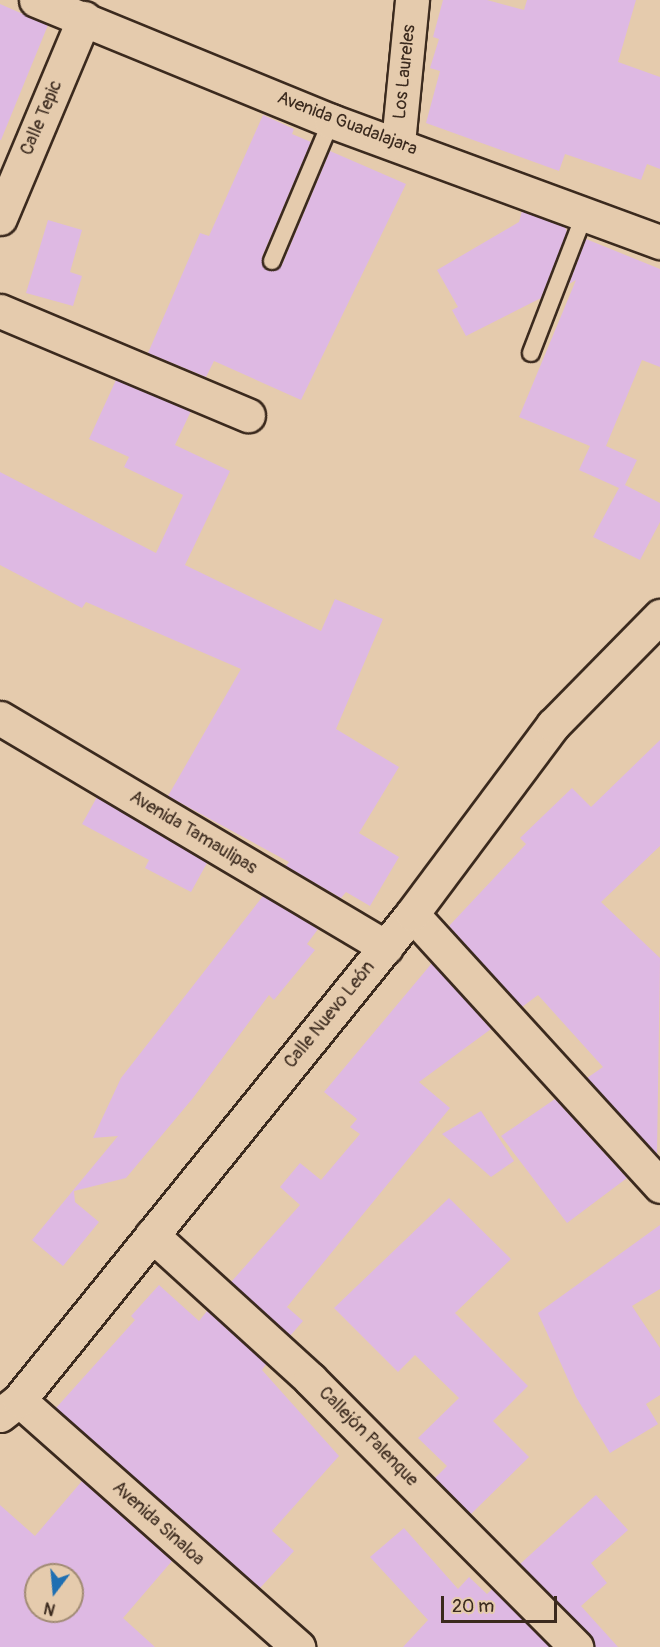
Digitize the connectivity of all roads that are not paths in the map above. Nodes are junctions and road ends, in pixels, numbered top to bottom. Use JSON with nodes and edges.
{"nodes":[{"id":1,"x":36,"y":0,"type":"edge"},
{"id":2,"x":412,"y":0,"type":"edge"},
{"id":3,"x":84,"y":18,"type":"junction"},
{"id":4,"x":331,"y":121,"type":"junction"},
{"id":5,"x":398,"y":143,"type":"junction"},
{"id":6,"x":585,"y":213,"type":"junction"},
{"id":7,"x":0,"y":218,"type":"edge"},
{"id":8,"x":660,"y":242,"type":"edge"},
{"id":9,"x":272,"y":261,"type":"dead end"},
{"id":10,"x":0,"y":311,"type":"edge"},
{"id":11,"x":531,"y":353,"type":"dead end"},
{"id":12,"x":248,"y":415,"type":"dead end"},
{"id":13,"x":660,"y":616,"type":"edge"},
{"id":14,"x":0,"y":718,"type":"edge"},
{"id":15,"x":412,"y":914,"type":"junction"},
{"id":16,"x":386,"y":947,"type":"junction"},
{"id":17,"x":660,"y":1186,"type":"edge"},
{"id":18,"x":152,"y":1235,"type":"junction"},
{"id":19,"x":10,"y":1408,"type":"edge"},
{"id":20,"x":298,"y":1647,"type":"edge"},
{"id":21,"x":576,"y":1647,"type":"edge"}],
"edges":[{"from":1,"to":3,"type":"street","name":"Avenida Guadalajara"},
{"from":2,"to":5,"type":"street","name":"Los Laureles"},
{"from":3,"to":4,"type":"street","name":"Avenida Guadalajara"},
{"from":3,"to":7,"type":"street","name":"Calle Tepic"},
{"from":4,"to":5,"type":"street","name":"Avenida Guadalajara"},
{"from":4,"to":9,"type":"lane"},
{"from":5,"to":6,"type":"street","name":"Avenida Guadalajara"},
{"from":6,"to":8,"type":"street","name":"Avenida Guadalajara"},
{"from":6,"to":11,"type":"lane"},
{"from":10,"to":12,"type":"street"},
{"from":13,"to":15,"type":"street","name":"Calle Nuevo León"},
{"from":14,"to":16,"type":"street","name":"Avenida Tamaulipas"},
{"from":15,"to":16,"type":"street","name":"Calle Nuevo León"},
{"from":15,"to":17,"type":"street"},
{"from":16,"to":18,"type":"street","name":"Calle Nuevo León"},
{"from":18,"to":19,"type":"street","name":"Calle Nuevo León"},
{"from":18,"to":21,"type":"street","name":"Callejón Palenque"},
{"from":19,"to":20,"type":"street","name":"Avenida Sinaloa"}]}
